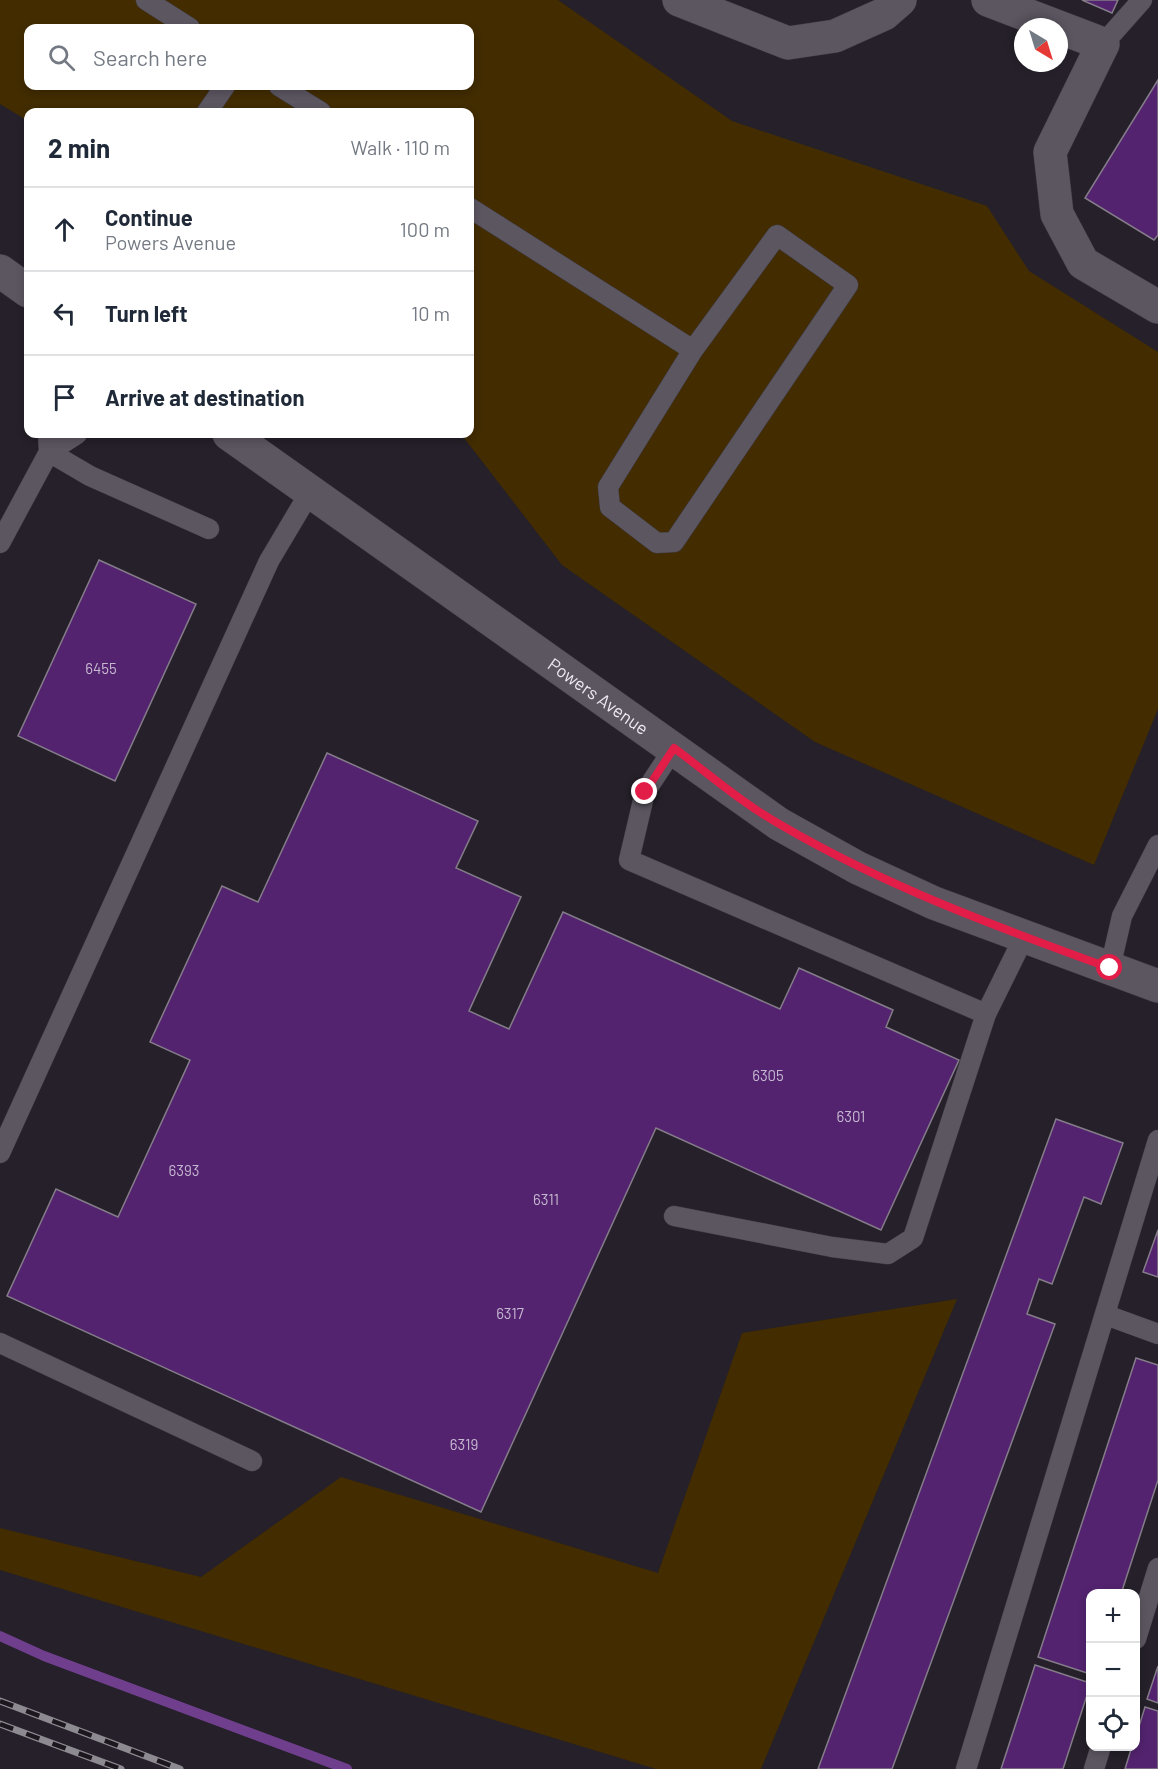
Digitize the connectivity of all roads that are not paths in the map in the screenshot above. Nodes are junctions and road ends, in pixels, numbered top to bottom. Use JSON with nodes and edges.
{"nodes":[{"id":1,"x":146,"y":0,"type":"edge"},
{"id":2,"x":679,"y":0,"type":"edge"},
{"id":3,"x":900,"y":0,"type":"edge"},
{"id":4,"x":988,"y":0,"type":"edge"},
{"id":5,"x":1142,"y":0,"type":"edge"},
{"id":6,"x":184,"y":24,"type":"edge"},
{"id":7,"x":1102,"y":44,"type":"junction"},
{"id":8,"x":222,"y":90,"type":"edge"},
{"id":9,"x":285,"y":90,"type":"edge"},
{"id":10,"x":210,"y":108,"type":"edge"},
{"id":11,"x":315,"y":108,"type":"edge"},
{"id":12,"x":474,"y":211,"type":"edge"},
{"id":13,"x":0,"y":271,"type":"edge"},
{"id":14,"x":24,"y":288,"type":"edge"},
{"id":15,"x":1158,"y":307,"type":"edge"},
{"id":16,"x":693,"y":350,"type":"junction"},
{"id":17,"x":64,"y":438,"type":"edge"},
{"id":18,"x":235,"y":438,"type":"edge"},
{"id":19,"x":48,"y":443,"type":"edge"},
{"id":20,"x":310,"y":492,"type":"junction"},
{"id":21,"x":209,"y":529,"type":"dead end"},
{"id":22,"x":0,"y":543,"type":"edge"},
{"id":23,"x":674,"y":748,"type":"junction"},
{"id":24,"x":1158,"y":845,"type":"edge"},
{"id":25,"x":1024,"y":937,"type":"junction"},
{"id":26,"x":1110,"y":968,"type":"junction"},
{"id":27,"x":1158,"y":986,"type":"edge"},
{"id":28,"x":986,"y":1014,"type":"junction"},
{"id":29,"x":1158,"y":1140,"type":"edge"},
{"id":30,"x":0,"y":1153,"type":"edge"},
{"id":31,"x":674,"y":1216,"type":"dead end"},
{"id":32,"x":1106,"y":1315,"type":"junction"},
{"id":33,"x":1158,"y":1334,"type":"edge"},
{"id":34,"x":0,"y":1343,"type":"edge"},
{"id":35,"x":252,"y":1461,"type":"dead end"},
{"id":36,"x":1158,"y":1568,"type":"edge"},
{"id":37,"x":1140,"y":1626,"type":"edge"},
{"id":38,"x":1099,"y":1751,"type":"edge"},
{"id":39,"x":966,"y":1769,"type":"edge"},
{"id":40,"x":1094,"y":1769,"type":"edge"}],
"edges":[{"from":1,"to":6,"type":"lane"},
{"from":2,"to":3,"type":"street"},
{"from":4,"to":7,"type":"street"},
{"from":5,"to":7,"type":"lane"},
{"from":7,"to":15,"type":"street"},
{"from":8,"to":10,"type":"lane"},
{"from":9,"to":11,"type":"lane"},
{"from":12,"to":16,"type":"lane"},
{"from":13,"to":14,"type":"street"},
{"from":16,"to":16,"type":"lane"},
{"from":17,"to":19,"type":"lane"},
{"from":18,"to":20,"type":"street","name":"Powers Avenue"},
{"from":19,"to":21,"type":"lane"},
{"from":19,"to":22,"type":"lane"},
{"from":20,"to":23,"type":"street","name":"Powers Avenue"},
{"from":20,"to":30,"type":"lane"},
{"from":23,"to":25,"type":"street","name":"Powers Avenue"},
{"from":23,"to":28,"type":"lane"},
{"from":24,"to":26,"type":"lane"},
{"from":25,"to":26,"type":"street","name":"Powers Avenue"},
{"from":25,"to":28,"type":"lane"},
{"from":26,"to":27,"type":"street","name":"Powers Avenue"},
{"from":28,"to":31,"type":"lane"},
{"from":29,"to":32,"type":"lane"},
{"from":32,"to":33,"type":"lane"},
{"from":32,"to":39,"type":"lane"},
{"from":34,"to":35,"type":"lane"},
{"from":36,"to":37,"type":"lane"},
{"from":38,"to":40,"type":"lane"}]}
